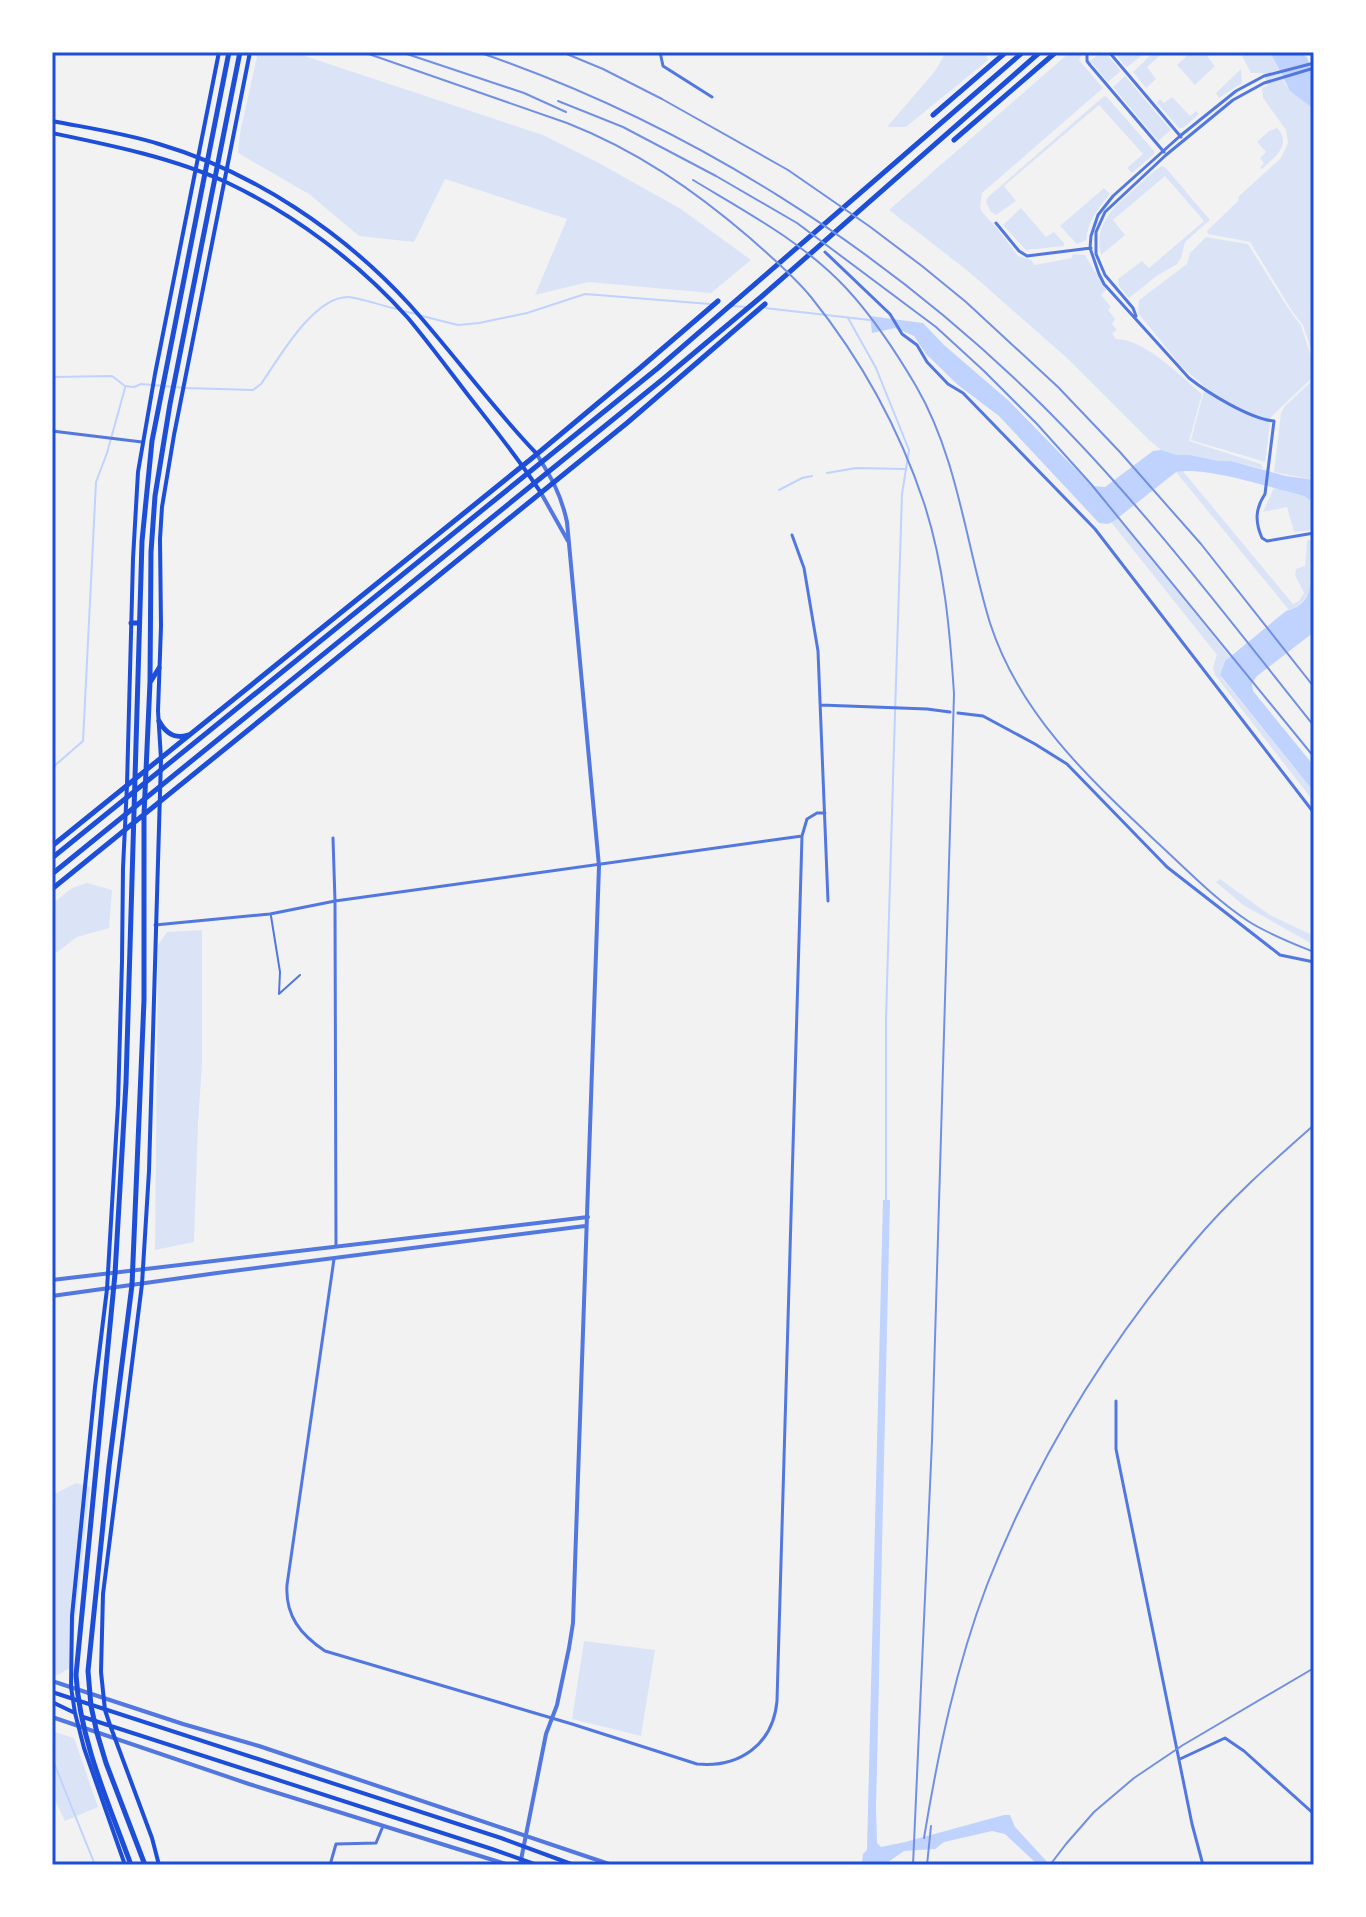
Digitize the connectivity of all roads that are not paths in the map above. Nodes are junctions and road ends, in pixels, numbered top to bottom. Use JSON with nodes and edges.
{"nodes":[{"id":1,"x":219,"y":52,"type":"edge"},
{"id":2,"x":229,"y":52,"type":"edge"},
{"id":3,"x":240,"y":52,"type":"edge"},
{"id":4,"x":250,"y":52,"type":"edge"},
{"id":5,"x":660,"y":52,"type":"edge"},
{"id":6,"x":1006,"y":52,"type":"edge"},
{"id":7,"x":1023,"y":52,"type":"edge"},
{"id":8,"x":1040,"y":52,"type":"edge"},
{"id":9,"x":1056,"y":52,"type":"edge"},
{"id":10,"x":1109,"y":52,"type":"edge"},
{"id":11,"x":1087,"y":53,"type":"edge"},
{"id":12,"x":1314,"y":66,"type":"edge"},
{"id":13,"x":712,"y":97,"type":"dead end"},
{"id":14,"x":933,"y":115,"type":"dead end"},
{"id":15,"x":52,"y":121,"type":"edge"},
{"id":16,"x":52,"y":133,"type":"edge"},
{"id":17,"x":1182,"y":138,"type":"junction"},
{"id":18,"x":954,"y":140,"type":"dead end"},
{"id":19,"x":1164,"y":153,"type":"junction"},
{"id":20,"x":199,"y":158,"type":"junction"},
{"id":21,"x":207,"y":161,"type":"junction"},
{"id":22,"x":217,"y":166,"type":"junction"},
{"id":23,"x":197,"y":171,"type":"junction"},
{"id":24,"x":226,"y":171,"type":"junction"},
{"id":25,"x":205,"y":174,"type":"junction"},
{"id":26,"x":215,"y":178,"type":"junction"},
{"id":27,"x":225,"y":182,"type":"junction"},
{"id":28,"x":996,"y":223,"type":"dead end"},
{"id":29,"x":1092,"y":248,"type":"junction"},
{"id":30,"x":825,"y":252,"type":"dead end"},
{"id":31,"x":192,"y":292,"type":"junction"},
{"id":32,"x":202,"y":294,"type":"junction"},
{"id":33,"x":718,"y":301,"type":"dead end"},
{"id":34,"x":765,"y":304,"type":"dead end"},
{"id":35,"x":52,"y":431,"type":"edge"},
{"id":36,"x":165,"y":431,"type":"junction"},
{"id":37,"x":174,"y":435,"type":"junction"},
{"id":38,"x":142,"y":442,"type":"junction"},
{"id":39,"x":536,"y":453,"type":"junction"},
{"id":40,"x":523,"y":464,"type":"junction"},
{"id":41,"x":554,"y":482,"type":"junction"},
{"id":42,"x":541,"y":493,"type":"junction"},
{"id":43,"x":1314,"y":533,"type":"edge"},
{"id":44,"x":792,"y":535,"type":"dead end"},
{"id":45,"x":569,"y":543,"type":"junction"},
{"id":46,"x":131,"y":623,"type":"junction"},
{"id":47,"x":139,"y":623,"type":"junction"},
{"id":48,"x":159,"y":668,"type":"junction"},
{"id":49,"x":150,"y":682,"type":"junction"},
{"id":50,"x":821,"y":705,"type":"junction"},
{"id":51,"x":950,"y":712,"type":"dead end"},
{"id":52,"x":958,"y":713,"type":"dead end"},
{"id":53,"x":159,"y":721,"type":"junction"},
{"id":54,"x":193,"y":733,"type":"junction"},
{"id":55,"x":161,"y":759,"type":"junction"},
{"id":56,"x":148,"y":769,"type":"junction"},
{"id":57,"x":135,"y":779,"type":"junction"},
{"id":58,"x":127,"y":785,"type":"junction"},
{"id":59,"x":159,"y":803,"type":"junction"},
{"id":60,"x":825,"y":813,"type":"junction"},
{"id":61,"x":1314,"y":813,"type":"edge"},
{"id":62,"x":144,"y":815,"type":"junction"},
{"id":63,"x":133,"y":824,"type":"junction"},
{"id":64,"x":124,"y":831,"type":"junction"},
{"id":65,"x":802,"y":836,"type":"junction"},
{"id":66,"x":333,"y":838,"type":"dead end"},
{"id":67,"x":52,"y":846,"type":"edge"},
{"id":68,"x":52,"y":858,"type":"edge"},
{"id":69,"x":599,"y":866,"type":"junction"},
{"id":70,"x":52,"y":874,"type":"edge"},
{"id":71,"x":52,"y":889,"type":"edge"},
{"id":72,"x":335,"y":901,"type":"junction"},
{"id":73,"x":828,"y":901,"type":"dead end"},
{"id":74,"x":270,"y":914,"type":"junction"},
{"id":75,"x":155,"y":925,"type":"junction"},
{"id":76,"x":1314,"y":962,"type":"edge"},
{"id":77,"x":300,"y":975,"type":"dead end"},
{"id":78,"x":588,"y":1217,"type":"junction"},
{"id":79,"x":585,"y":1226,"type":"junction"},
{"id":80,"x":336,"y":1246,"type":"junction"},
{"id":81,"x":334,"y":1259,"type":"junction"},
{"id":82,"x":132,"y":1270,"type":"junction"},
{"id":83,"x":143,"y":1270,"type":"junction"},
{"id":84,"x":112,"y":1274,"type":"junction"},
{"id":85,"x":52,"y":1280,"type":"edge"},
{"id":86,"x":142,"y":1284,"type":"junction"},
{"id":87,"x":132,"y":1285,"type":"junction"},
{"id":88,"x":110,"y":1288,"type":"junction"},
{"id":89,"x":52,"y":1296,"type":"edge"},
{"id":90,"x":1116,"y":1401,"type":"dead end"},
{"id":91,"x":52,"y":1681,"type":"edge"},
{"id":92,"x":74,"y":1688,"type":"junction"},
{"id":93,"x":55,"y":1693,"type":"edge"},
{"id":94,"x":90,"y":1695,"type":"junction"},
{"id":95,"x":103,"y":1699,"type":"junction"},
{"id":96,"x":76,"y":1701,"type":"junction"},
{"id":97,"x":54,"y":1702,"type":"edge"},
{"id":98,"x":91,"y":1706,"type":"junction"},
{"id":99,"x":105,"y":1710,"type":"junction"},
{"id":100,"x":75,"y":1713,"type":"junction"},
{"id":101,"x":81,"y":1716,"type":"junction"},
{"id":102,"x":54,"y":1717,"type":"edge"},
{"id":103,"x":552,"y":1718,"type":"junction"},
{"id":104,"x":95,"y":1721,"type":"junction"},
{"id":105,"x":110,"y":1725,"type":"junction"},
{"id":106,"x":81,"y":1727,"type":"junction"},
{"id":107,"x":97,"y":1733,"type":"junction"},
{"id":108,"x":116,"y":1739,"type":"junction"},
{"id":109,"x":1180,"y":1759,"type":"junction"},
{"id":110,"x":1314,"y":1814,"type":"edge"},
{"id":111,"x":383,"y":1826,"type":"junction"},
{"id":112,"x":525,"y":1835,"type":"junction"},
{"id":113,"x":523,"y":1847,"type":"junction"},
{"id":114,"x":521,"y":1862,"type":"edge"},
{"id":115,"x":128,"y":1865,"type":"edge"},
{"id":116,"x":145,"y":1865,"type":"edge"},
{"id":117,"x":159,"y":1865,"type":"edge"},
{"id":118,"x":330,"y":1865,"type":"edge"},
{"id":119,"x":509,"y":1865,"type":"edge"},
{"id":120,"x":537,"y":1865,"type":"edge"},
{"id":121,"x":574,"y":1865,"type":"edge"},
{"id":122,"x":612,"y":1865,"type":"edge"},
{"id":123,"x":1203,"y":1865,"type":"edge"}],
"edges":[{"from":1,"to":20,"type":"main road"},
{"from":2,"to":21,"type":"main road"},
{"from":3,"to":22,"type":"main road"},
{"from":4,"to":24,"type":"main road"},
{"from":5,"to":13,"type":"street"},
{"from":6,"to":14,"type":"main road"},
{"from":7,"to":68,"type":"main road"},
{"from":8,"to":70,"type":"main road"},
{"from":9,"to":18,"type":"main road"},
{"from":10,"to":17,"type":"street"},
{"from":11,"to":19,"type":"street"},
{"from":12,"to":17,"type":"street"},
{"from":12,"to":17,"type":"street"},
{"from":15,"to":20,"type":"main road"},
{"from":16,"to":23,"type":"main road"},
{"from":17,"to":19,"type":"street"},
{"from":19,"to":29,"type":"street"},
{"from":20,"to":21,"type":"main road"},
{"from":20,"to":23,"type":"main road"},
{"from":21,"to":22,"type":"main road"},
{"from":21,"to":25,"type":"main road"},
{"from":22,"to":24,"type":"main road"},
{"from":22,"to":26,"type":"main road"},
{"from":23,"to":25,"type":"main road"},
{"from":23,"to":38,"type":"main road"},
{"from":24,"to":27,"type":"main road"},
{"from":24,"to":39,"type":"main road"},
{"from":25,"to":26,"type":"main road"},
{"from":25,"to":47,"type":"main road"},
{"from":26,"to":27,"type":"main road"},
{"from":26,"to":31,"type":"main road"},
{"from":27,"to":32,"type":"main road"},
{"from":27,"to":40,"type":"main road"},
{"from":28,"to":29,"type":"street"},
{"from":29,"to":43,"type":"street"},
{"from":30,"to":61,"type":"street"},
{"from":31,"to":32,"type":"main road"},
{"from":31,"to":36,"type":"main road"},
{"from":32,"to":37,"type":"main road"},
{"from":33,"to":39,"type":"main road"},
{"from":34,"to":41,"type":"main road"},
{"from":35,"to":38,"type":"street"},
{"from":36,"to":37,"type":"main road"},
{"from":36,"to":49,"type":"main road"},
{"from":37,"to":48,"type":"main road"},
{"from":38,"to":46,"type":"main road"},
{"from":39,"to":40,"type":"main road"},
{"from":39,"to":41,"type":"street"},
{"from":40,"to":42,"type":"main road"},
{"from":40,"to":54,"type":"main road"},
{"from":41,"to":42,"type":"main road"},
{"from":41,"to":45,"type":"street"},
{"from":42,"to":45,"type":"street"},
{"from":42,"to":59,"type":"main road"},
{"from":44,"to":50,"type":"street"},
{"from":45,"to":69,"type":"street"},
{"from":46,"to":47,"type":"main road"},
{"from":46,"to":58,"type":"main road"},
{"from":47,"to":57,"type":"main road"},
{"from":48,"to":49,"type":"main road"},
{"from":48,"to":53,"type":"main road"},
{"from":49,"to":56,"type":"main road"},
{"from":50,"to":51,"type":"street"},
{"from":50,"to":60,"type":"street"},
{"from":52,"to":76,"type":"street"},
{"from":53,"to":54,"type":"main road"},
{"from":53,"to":55,"type":"main road"},
{"from":54,"to":55,"type":"main road"},
{"from":55,"to":56,"type":"main road"},
{"from":55,"to":59,"type":"main road"},
{"from":56,"to":57,"type":"main road"},
{"from":56,"to":62,"type":"main road"},
{"from":57,"to":58,"type":"main road"},
{"from":57,"to":63,"type":"main road"},
{"from":58,"to":64,"type":"main road"},
{"from":58,"to":67,"type":"main road"},
{"from":59,"to":62,"type":"main road"},
{"from":59,"to":75,"type":"main road"},
{"from":60,"to":65,"type":"street"},
{"from":60,"to":73,"type":"street"},
{"from":62,"to":63,"type":"main road"},
{"from":62,"to":82,"type":"main road"},
{"from":63,"to":64,"type":"main road"},
{"from":63,"to":84,"type":"main road"},
{"from":64,"to":71,"type":"main road"},
{"from":64,"to":84,"type":"main road"},
{"from":65,"to":69,"type":"street"},
{"from":65,"to":103,"type":"street"},
{"from":66,"to":72,"type":"street"},
{"from":69,"to":72,"type":"street"},
{"from":69,"to":78,"type":"street"},
{"from":72,"to":74,"type":"street"},
{"from":72,"to":80,"type":"street"},
{"from":74,"to":75,"type":"street"},
{"from":74,"to":77,"type":"lane"},
{"from":75,"to":83,"type":"main road"},
{"from":78,"to":79,"type":"street"},
{"from":78,"to":80,"type":"street"},
{"from":79,"to":81,"type":"street"},
{"from":79,"to":103,"type":"street"},
{"from":80,"to":83,"type":"street"},
{"from":81,"to":86,"type":"street"},
{"from":81,"to":103,"type":"street"},
{"from":82,"to":83,"type":"street"},
{"from":82,"to":84,"type":"street"},
{"from":82,"to":87,"type":"main road"},
{"from":83,"to":86,"type":"main road"},
{"from":84,"to":85,"type":"street"},
{"from":84,"to":88,"type":"main road"},
{"from":86,"to":87,"type":"street"},
{"from":86,"to":95,"type":"main road"},
{"from":87,"to":88,"type":"street"},
{"from":87,"to":94,"type":"main road"},
{"from":88,"to":89,"type":"street"},
{"from":88,"to":92,"type":"main road"},
{"from":90,"to":109,"type":"street"},
{"from":91,"to":92,"type":"street"},
{"from":92,"to":94,"type":"street"},
{"from":92,"to":96,"type":"main road"},
{"from":93,"to":96,"type":"main road"},
{"from":94,"to":95,"type":"street"},
{"from":94,"to":98,"type":"main road"},
{"from":95,"to":99,"type":"main road"},
{"from":95,"to":112,"type":"street"},
{"from":96,"to":98,"type":"main road"},
{"from":96,"to":100,"type":"main road"},
{"from":96,"to":101,"type":"main road"},
{"from":97,"to":100,"type":"main road"},
{"from":98,"to":99,"type":"main road"},
{"from":98,"to":104,"type":"main road"},
{"from":99,"to":105,"type":"main road"},
{"from":99,"to":113,"type":"main road"},
{"from":100,"to":101,"type":"main road"},
{"from":100,"to":106,"type":"main road"},
{"from":101,"to":104,"type":"main road"},
{"from":101,"to":106,"type":"main road"},
{"from":102,"to":106,"type":"street"},
{"from":103,"to":112,"type":"street"},
{"from":104,"to":105,"type":"main road"},
{"from":104,"to":107,"type":"main road"},
{"from":105,"to":108,"type":"main road"},
{"from":105,"to":114,"type":"main road"},
{"from":106,"to":107,"type":"street"},
{"from":106,"to":115,"type":"main road"},
{"from":107,"to":108,"type":"street"},
{"from":107,"to":116,"type":"main road"},
{"from":108,"to":111,"type":"street"},
{"from":108,"to":117,"type":"main road"},
{"from":109,"to":110,"type":"street"},
{"from":109,"to":123,"type":"street"},
{"from":111,"to":118,"type":"street"},
{"from":111,"to":119,"type":"street"},
{"from":112,"to":113,"type":"street"},
{"from":112,"to":122,"type":"street"},
{"from":113,"to":114,"type":"street"},
{"from":113,"to":121,"type":"main road"},
{"from":114,"to":120,"type":"main road"}]}
